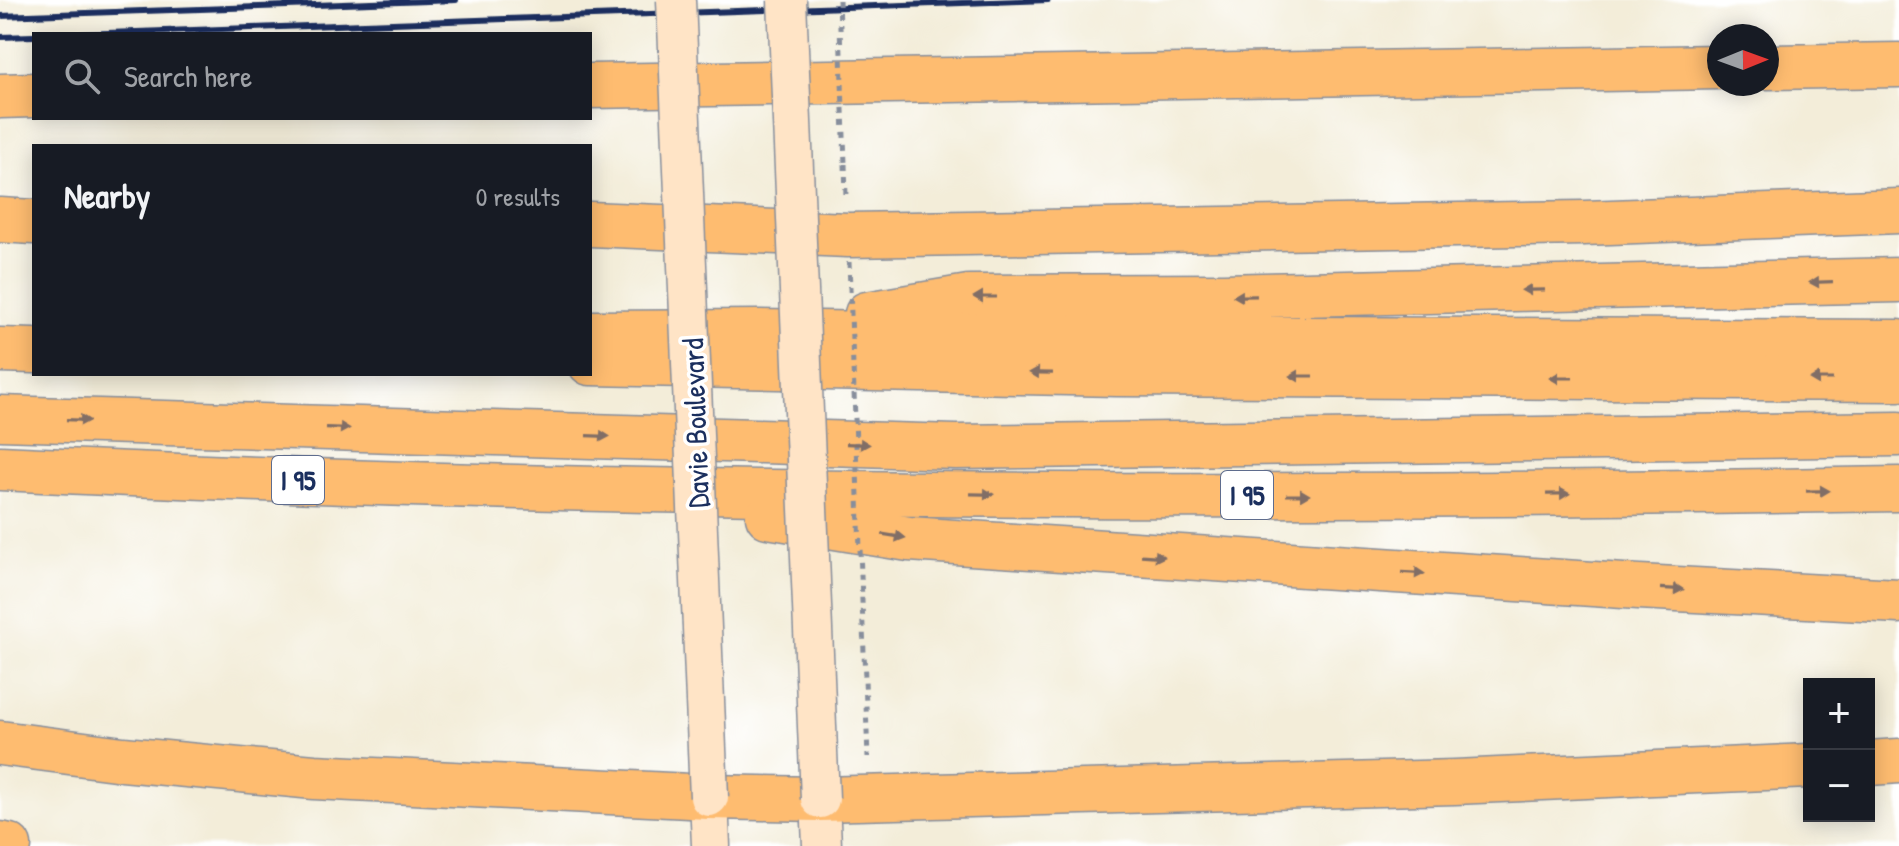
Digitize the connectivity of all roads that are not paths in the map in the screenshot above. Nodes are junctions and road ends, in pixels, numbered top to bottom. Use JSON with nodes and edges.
{"nodes":[{"id":1,"x":676,"y":0,"type":"edge"},
{"id":2,"x":787,"y":0,"type":"edge"},
{"id":3,"x":1899,"y":65,"type":"edge"},
{"id":4,"x":1707,"y":67,"type":"edge"},
{"id":5,"x":1779,"y":67,"type":"edge"},
{"id":6,"x":592,"y":86,"type":"edge"},
{"id":7,"x":32,"y":95,"type":"edge"},
{"id":8,"x":0,"y":96,"type":"edge"},
{"id":9,"x":1899,"y":211,"type":"edge"},
{"id":10,"x":0,"y":220,"type":"edge"},
{"id":11,"x":32,"y":223,"type":"edge"},
{"id":12,"x":32,"y":223,"type":"edge"},
{"id":13,"x":599,"y":224,"type":"edge"},
{"id":14,"x":0,"y":226,"type":"edge"},
{"id":15,"x":687,"y":227,"type":"junction"},
{"id":16,"x":797,"y":234,"type":"junction"},
{"id":17,"x":1899,"y":280,"type":"edge"},
{"id":18,"x":0,"y":323,"type":"edge"},
{"id":19,"x":32,"y":324,"type":"edge"},
{"id":20,"x":760,"y":332,"type":"junction"},
{"id":21,"x":592,"y":333,"type":"edge"},
{"id":22,"x":1899,"y":342,"type":"edge"},
{"id":23,"x":0,"y":350,"type":"edge"},
{"id":24,"x":32,"y":351,"type":"edge"},
{"id":25,"x":592,"y":363,"type":"edge"},
{"id":26,"x":1899,"y":379,"type":"edge"},
{"id":27,"x":0,"y":418,"type":"edge"},
{"id":28,"x":1899,"y":434,"type":"edge"},
{"id":29,"x":0,"y":468,"type":"edge"},
{"id":30,"x":596,"y":488,"type":"junction"},
{"id":31,"x":1899,"y":489,"type":"edge"},
{"id":32,"x":1899,"y":601,"type":"edge"},
{"id":33,"x":0,"y":743,"type":"edge"},
{"id":34,"x":1899,"y":761,"type":"edge"},
{"id":35,"x":1875,"y":763,"type":"edge"},
{"id":36,"x":1803,"y":766,"type":"edge"},
{"id":37,"x":709,"y":797,"type":"junction"},
{"id":38,"x":820,"y":799,"type":"junction"},
{"id":39,"x":0,"y":844,"type":"edge"},
{"id":40,"x":9,"y":846,"type":"edge"},
{"id":41,"x":711,"y":846,"type":"edge"},
{"id":42,"x":822,"y":846,"type":"edge"}],
"edges":[{"from":1,"to":15,"type":"main road","name":"Davie Boulevard","bridge":true},
{"from":2,"to":16,"type":"main road","bridge":true},
{"from":3,"to":5,"type":"highway"},
{"from":4,"to":6,"type":"highway"},
{"from":7,"to":8,"type":"highway"},
{"from":9,"to":16,"type":"highway"},
{"from":10,"to":11,"type":"highway"},
{"from":12,"to":14,"type":"highway"},
{"from":13,"to":15,"type":"highway"},
{"from":15,"to":16,"type":"highway"},
{"from":15,"to":37,"type":"main road","name":"Davie Boulevard","bridge":true},
{"from":16,"to":38,"type":"main road","bridge":true},
{"from":17,"to":20,"type":"highway","one_way":true},
{"from":18,"to":19,"type":"highway"},
{"from":20,"to":21,"type":"highway"},
{"from":20,"to":22,"type":"highway"},
{"from":23,"to":24,"type":"highway"},
{"from":26,"to":25,"type":"highway","one_way":true},
{"from":27,"to":28,"type":"highway","one_way":true},
{"from":29,"to":30,"type":"highway","number":"I 95"},
{"from":30,"to":31,"type":"highway","number":"I 95","one_way":true},
{"from":30,"to":32,"type":"highway","one_way":true},
{"from":33,"to":37,"type":"highway"},
{"from":34,"to":35,"type":"highway"},
{"from":36,"to":38,"type":"highway"},
{"from":37,"to":38,"type":"highway"},
{"from":37,"to":41,"type":"main road","name":"Davie Boulevard"},
{"from":38,"to":42,"type":"main road"},
{"from":39,"to":40,"type":"highway"}]}
